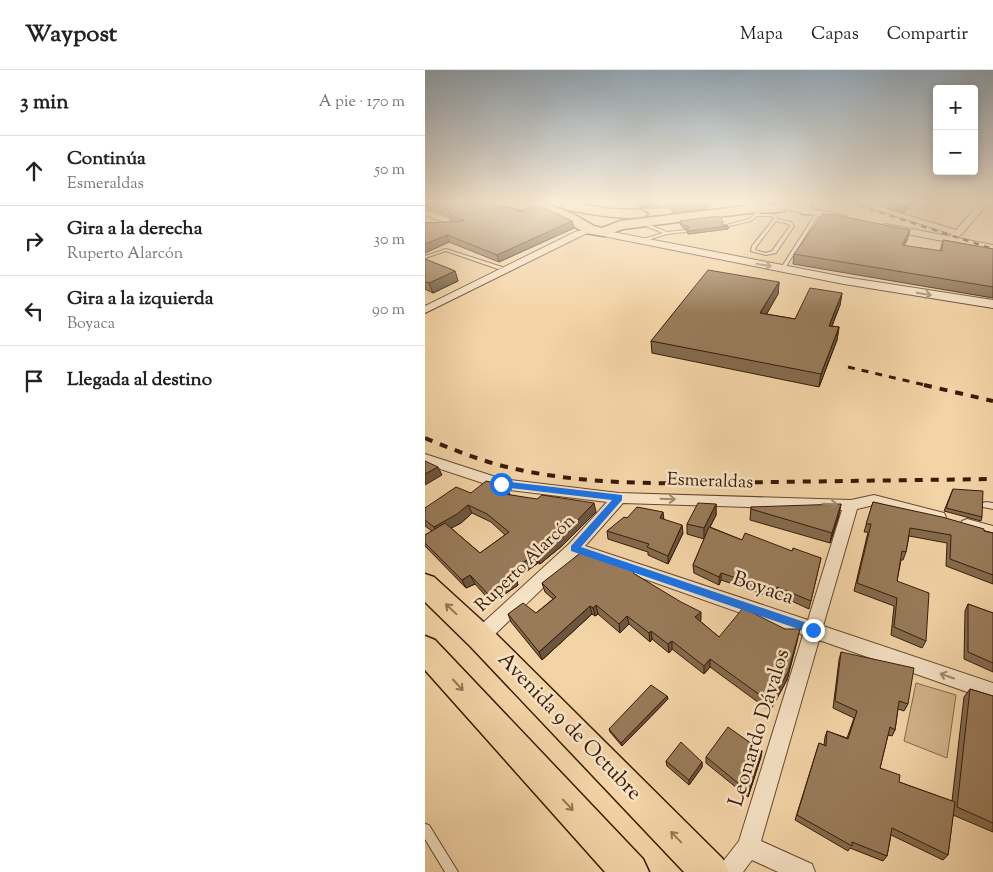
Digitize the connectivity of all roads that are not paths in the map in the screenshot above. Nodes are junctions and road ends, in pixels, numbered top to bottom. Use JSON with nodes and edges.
{"nodes":[{"id":1,"x":558,"y":239,"type":"edge"},
{"id":2,"x":567,"y":239,"type":"edge"},
{"id":3,"x":635,"y":239,"type":"edge"},
{"id":4,"x":646,"y":239,"type":"edge"},
{"id":5,"x":760,"y":239,"type":"edge"},
{"id":6,"x":783,"y":239,"type":"edge"},
{"id":7,"x":795,"y":239,"type":"edge"},
{"id":8,"x":966,"y":239,"type":"edge"},
{"id":9,"x":641,"y":241,"type":"junction"},
{"id":10,"x":993,"y":248,"type":"edge"},
{"id":11,"x":425,"y":257,"type":"edge"},
{"id":12,"x":500,"y":268,"type":"junction"},
{"id":13,"x":783,"y":268,"type":"junction"},
{"id":14,"x":993,"y":304,"type":"edge"},
{"id":15,"x":425,"y":305,"type":"edge"},
{"id":16,"x":425,"y":310,"type":"edge"},
{"id":17,"x":425,"y":459,"type":"edge"},
{"id":18,"x":619,"y":498,"type":"junction"},
{"id":19,"x":851,"y":505,"type":"junction"},
{"id":20,"x":993,"y":532,"type":"edge"},
{"id":21,"x":574,"y":548,"type":"junction"},
{"id":22,"x":425,"y":585,"type":"edge"},
{"id":23,"x":813,"y":630,"type":"junction"},
{"id":24,"x":480,"y":637,"type":"junction"},
{"id":25,"x":425,"y":649,"type":"edge"},
{"id":26,"x":993,"y":692,"type":"edge"},
{"id":27,"x":425,"y":829,"type":"edge"},
{"id":28,"x":748,"y":847,"type":"junction"},
{"id":29,"x":452,"y":872,"type":"edge"},
{"id":30,"x":630,"y":872,"type":"edge"},
{"id":31,"x":710,"y":872,"type":"edge"},
{"id":32,"x":729,"y":872,"type":"edge"},
{"id":33,"x":804,"y":872,"type":"edge"}],
"edges":[{"from":1,"to":12,"type":"street"},
{"from":2,"to":16,"type":"street"},
{"from":3,"to":9,"type":"street"},
{"from":4,"to":9,"type":"lane"},
{"from":5,"to":6,"type":"lane"},
{"from":7,"to":13,"type":"lane"},
{"from":8,"to":10,"type":"street"},
{"from":9,"to":13,"type":"street","one_way":true},
{"from":11,"to":12,"type":"lane"},
{"from":12,"to":15,"type":"street"},
{"from":13,"to":14,"type":"street","one_way":true},
{"from":17,"to":18,"type":"street","name":"Esmeraldas"},
{"from":18,"to":19,"type":"street","name":"Esmeraldas","one_way":true},
{"from":18,"to":21,"type":"street","name":"Ruperto Alarcón"},
{"from":19,"to":20,"type":"street","name":"Esmeraldas"},
{"from":19,"to":23,"type":"street","name":"Leonardo Dávalos"},
{"from":21,"to":23,"type":"street","name":"Boyaca"},
{"from":21,"to":24,"type":"street","name":"Ruperto Alarcón"},
{"from":24,"to":22,"type":"main road","name":"Avenida 9 de Octubre","one_way":true},
{"from":26,"to":23,"type":"street","name":"Boyaca","one_way":true},
{"from":23,"to":28,"type":"street","name":"Leonardo Dávalos"},
{"from":31,"to":24,"type":"main road","name":"Avenida 9 de Octubre","one_way":true},
{"from":25,"to":30,"type":"main road","one_way":true},
{"from":27,"to":29,"type":"lane"},
{"from":28,"to":32,"type":"street","name":"Leonardo Dávalos"},
{"from":28,"to":33,"type":"street"}]}
